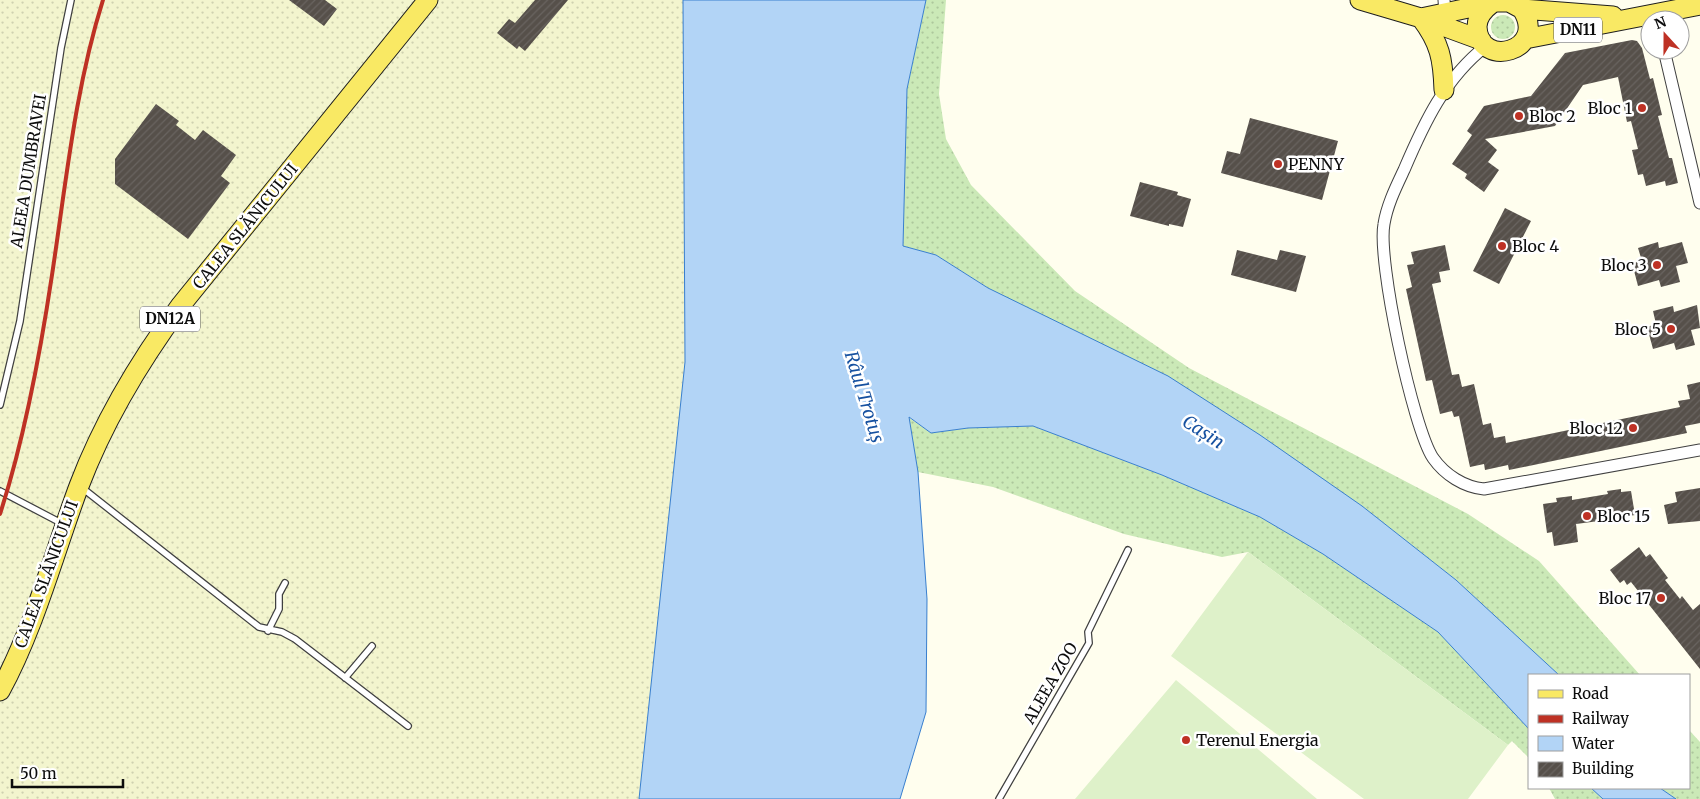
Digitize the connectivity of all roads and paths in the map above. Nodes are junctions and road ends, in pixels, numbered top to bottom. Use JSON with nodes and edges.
{"nodes":[{"id":1,"x":71,"y":0,"type":"edge"},
{"id":2,"x":428,"y":0,"type":"edge"},
{"id":3,"x":1360,"y":0,"type":"edge"},
{"id":4,"x":1567,"y":0,"type":"edge"},
{"id":5,"x":1495,"y":2,"type":"edge"},
{"id":6,"x":1523,"y":4,"type":"edge"},
{"id":7,"x":1700,"y":5,"type":"edge"},
{"id":8,"x":1444,"y":6,"type":"edge"},
{"id":9,"x":1682,"y":10,"type":"edge"},
{"id":10,"x":1640,"y":13,"type":"edge"},
{"id":11,"x":1421,"y":18,"type":"junction"},
{"id":12,"x":1630,"y":18,"type":"junction"},
{"id":13,"x":1640,"y":18,"type":"edge"},
{"id":14,"x":1525,"y":39,"type":"junction"},
{"id":15,"x":1484,"y":43,"type":"junction"},
{"id":16,"x":1666,"y":60,"type":"edge"},
{"id":17,"x":1444,"y":90,"type":"junction"},
{"id":18,"x":1700,"y":203,"type":"edge"},
{"id":19,"x":0,"y":405,"type":"edge"},
{"id":20,"x":1700,"y":450,"type":"edge"},
{"id":21,"x":79,"y":486,"type":"junction"},
{"id":22,"x":0,"y":491,"type":"edge"},
{"id":23,"x":65,"y":525,"type":"junction"},
{"id":24,"x":1128,"y":550,"type":"dead end"},
{"id":25,"x":285,"y":583,"type":"dead end"},
{"id":26,"x":268,"y":631,"type":"junction"},
{"id":27,"x":372,"y":646,"type":"dead end"},
{"id":28,"x":345,"y":678,"type":"junction"},
{"id":29,"x":0,"y":691,"type":"edge"},
{"id":30,"x":408,"y":726,"type":"dead end"},
{"id":31,"x":999,"y":799,"type":"edge"}],
"edges":[{"from":1,"to":19,"type":"lane","name":"ALEEA DUMBRAVEI"},
{"from":2,"to":21,"type":"main road","name":"CALEA SLĂNICULUI","number":"DN12A"},
{"from":3,"to":11,"type":"main road","number":"DN11"},
{"from":4,"to":10,"type":"main road"},
{"from":5,"to":6,"type":"main road","number":"DN11"},
{"from":5,"to":8,"type":"main road","number":"DN11"},
{"from":5,"to":15,"type":"main road"},
{"from":6,"to":12,"type":"main road","number":"DN11"},
{"from":6,"to":14,"type":"main road"},
{"from":7,"to":9,"type":"main road","number":"DN11"},
{"from":8,"to":11,"type":"main road","number":"DN11"},
{"from":11,"to":15,"type":"main road","number":"DN11"},
{"from":11,"to":17,"type":"main road"},
{"from":12,"to":13,"type":"main road","number":"DN11"},
{"from":12,"to":14,"type":"main road","number":"DN11"},
{"from":14,"to":15,"type":"main road","number":"DN11"},
{"from":15,"to":17,"type":"street"},
{"from":16,"to":18,"type":"street"},
{"from":17,"to":20,"type":"street"},
{"from":21,"to":23,"type":"main road","name":"CALEA SLĂNICULUI","number":"DN12A"},
{"from":21,"to":26,"type":"lane"},
{"from":22,"to":23,"type":"lane"},
{"from":23,"to":29,"type":"main road","name":"CALEA SLĂNICULUI","number":"DN12A"},
{"from":24,"to":31,"type":"lane","name":"ALEEA ZOO"},
{"from":25,"to":26,"type":"lane"},
{"from":26,"to":28,"type":"lane"},
{"from":27,"to":28,"type":"lane"},
{"from":28,"to":30,"type":"lane"}]}
